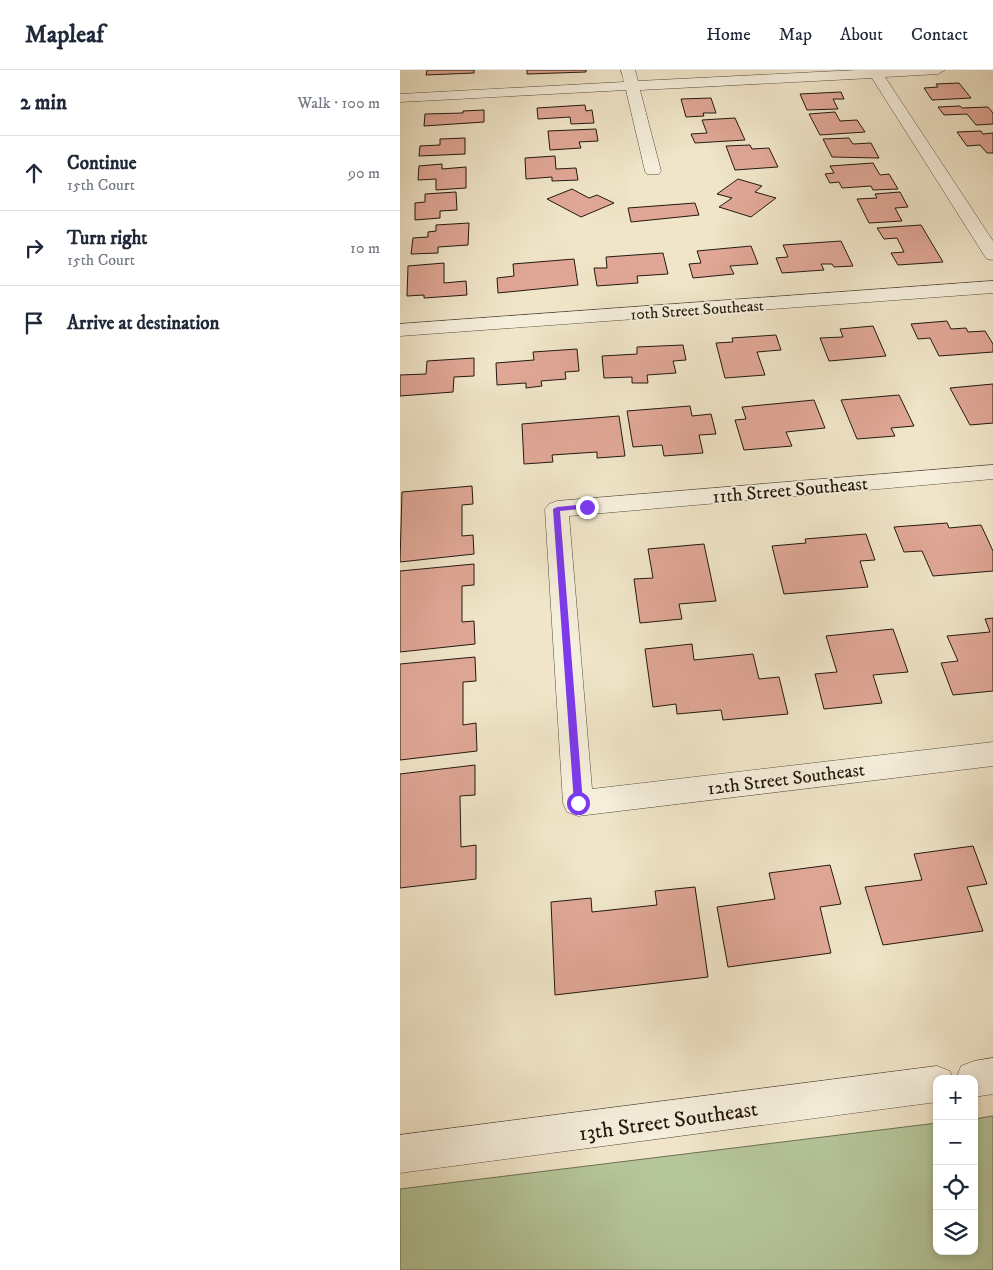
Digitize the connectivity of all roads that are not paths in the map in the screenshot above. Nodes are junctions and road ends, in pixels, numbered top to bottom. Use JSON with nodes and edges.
{"nodes":[{"id":1,"x":628,"y":70,"type":"edge"},
{"id":2,"x":938,"y":70,"type":"edge"},
{"id":3,"x":875,"y":72,"type":"edge"},
{"id":4,"x":632,"y":86,"type":"junction"},
{"id":5,"x":400,"y":98,"type":"edge"},
{"id":6,"x":654,"y":171,"type":"dead end"},
{"id":7,"x":993,"y":255,"type":"edge"},
{"id":8,"x":993,"y":287,"type":"edge"},
{"id":9,"x":400,"y":330,"type":"edge"},
{"id":10,"x":993,"y":472,"type":"edge"},
{"id":11,"x":993,"y":754,"type":"edge"},
{"id":12,"x":578,"y":803,"type":"joint"},
{"id":13,"x":993,"y":1076,"type":"edge"},
{"id":14,"x":978,"y":1078,"type":"edge"},
{"id":15,"x":933,"y":1085,"type":"edge"},
{"id":16,"x":400,"y":1154,"type":"edge"}],
"edges":[{"from":1,"to":4,"type":"street"},
{"from":2,"to":3,"type":"street"},
{"from":3,"to":4,"type":"street"},
{"from":3,"to":7,"type":"street"},
{"from":4,"to":5,"type":"street"},
{"from":4,"to":6,"type":"street"},
{"from":8,"to":9,"type":"street","name":"10th Street Southeast"},
{"from":10,"to":12,"type":"street","name":"11th Street Southeast"},
{"from":11,"to":12,"type":"street","name":"12th Street Southeast"},
{"from":13,"to":14,"type":"street"},
{"from":15,"to":16,"type":"street","name":"13th Street Southeast"}]}
